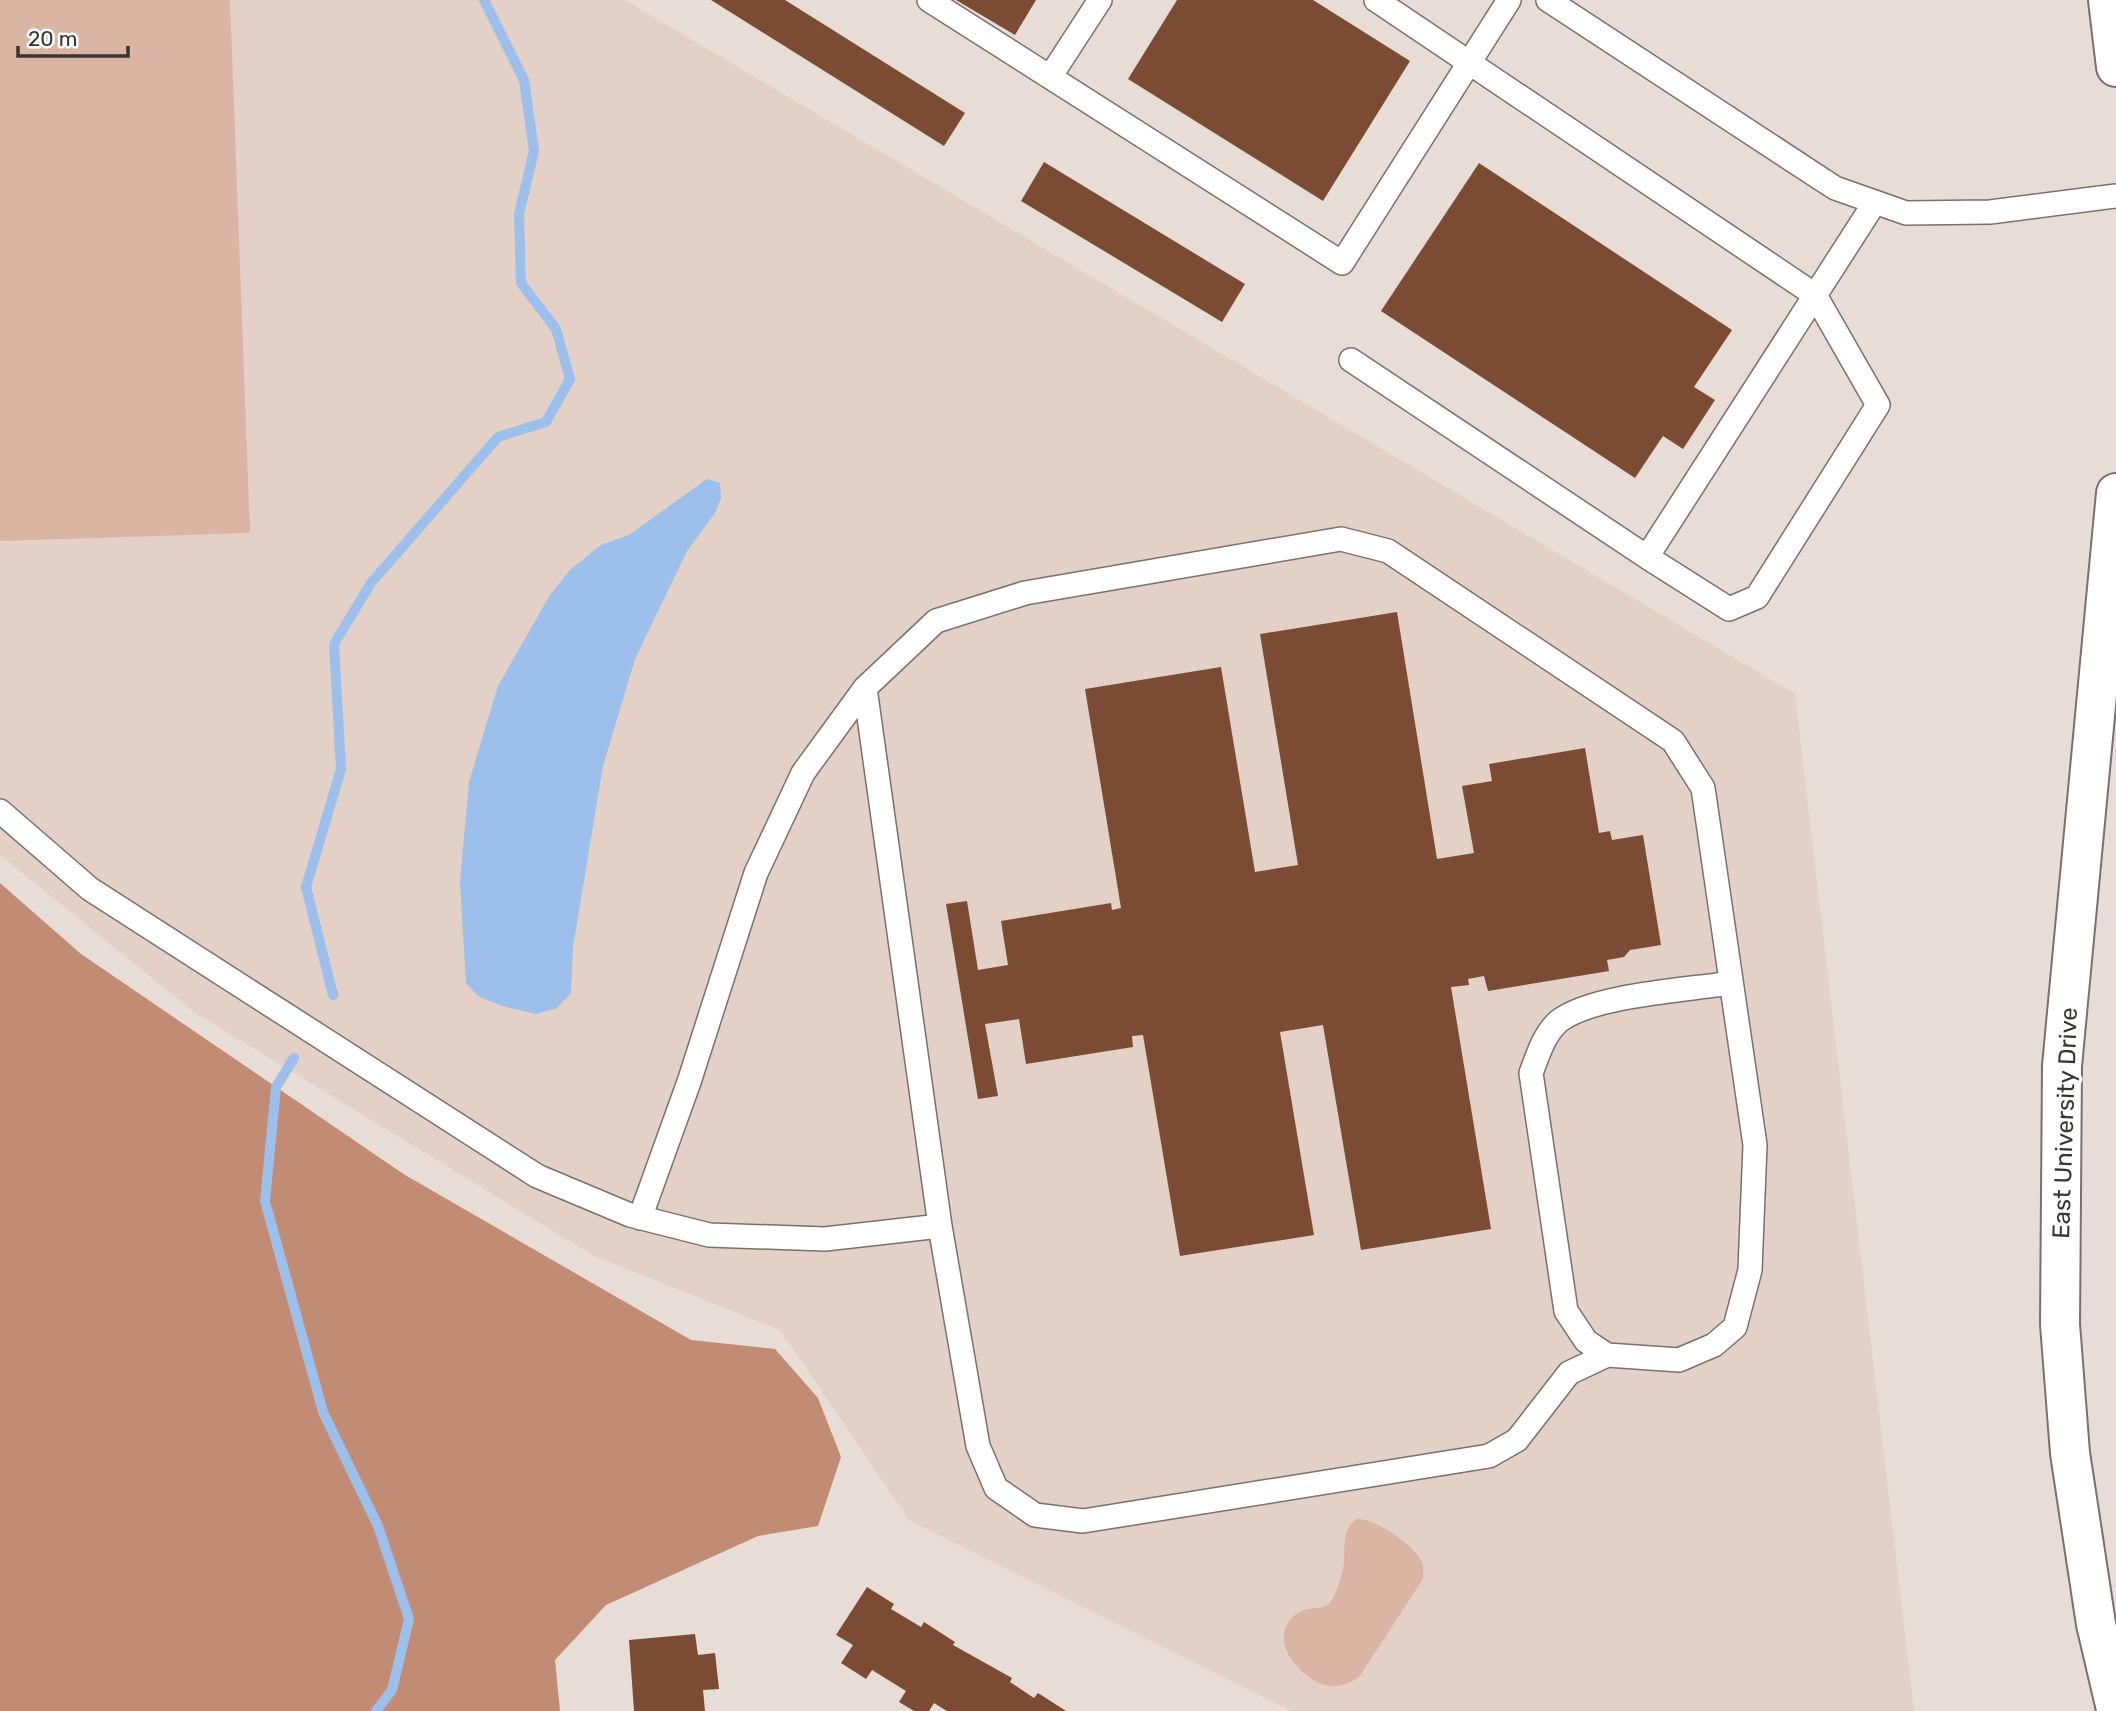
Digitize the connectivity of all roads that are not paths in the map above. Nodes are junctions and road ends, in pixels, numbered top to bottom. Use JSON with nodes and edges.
{"nodes":[{"id":1,"x":929,"y":0,"type":"edge"},
{"id":2,"x":1100,"y":0,"type":"edge"},
{"id":3,"x":1376,"y":0,"type":"edge"},
{"id":4,"x":1509,"y":0,"type":"edge"},
{"id":5,"x":1548,"y":0,"type":"edge"},
{"id":6,"x":2108,"y":0,"type":"edge"},
{"id":7,"x":1469,"y":63,"type":"junction"},
{"id":8,"x":2116,"y":67,"type":"edge"},
{"id":9,"x":1050,"y":77,"type":"junction"},
{"id":10,"x":2116,"y":196,"type":"edge"},
{"id":11,"x":1875,"y":202,"type":"junction"},
{"id":12,"x":1815,"y":295,"type":"junction"},
{"id":13,"x":1351,"y":360,"type":"dead end"},
{"id":14,"x":2116,"y":493,"type":"edge"},
{"id":15,"x":1647,"y":557,"type":"junction"},
{"id":16,"x":865,"y":688,"type":"junction"},
{"id":17,"x":0,"y":811,"type":"edge"},
{"id":18,"x":1731,"y":983,"type":"junction"},
{"id":19,"x":640,"y":1217,"type":"junction"},
{"id":20,"x":940,"y":1226,"type":"junction"},
{"id":21,"x":1607,"y":1355,"type":"junction"},
{"id":22,"x":2116,"y":1709,"type":"edge"}],
"edges":[{"from":1,"to":9,"type":"lane"},
{"from":2,"to":9,"type":"lane"},
{"from":3,"to":7,"type":"lane"},
{"from":4,"to":7,"type":"lane"},
{"from":5,"to":11,"type":"lane"},
{"from":6,"to":8,"type":"main road"},
{"from":7,"to":9,"type":"lane"},
{"from":7,"to":12,"type":"lane"},
{"from":10,"to":11,"type":"lane"},
{"from":11,"to":12,"type":"lane"},
{"from":12,"to":15,"type":"lane"},
{"from":12,"to":15,"type":"lane"},
{"from":13,"to":15,"type":"lane"},
{"from":14,"to":22,"type":"main road","name":"East University Drive"},
{"from":16,"to":18,"type":"lane"},
{"from":16,"to":19,"type":"lane"},
{"from":16,"to":20,"type":"lane"},
{"from":17,"to":19,"type":"lane"},
{"from":18,"to":21,"type":"lane"},
{"from":18,"to":21,"type":"lane"},
{"from":19,"to":20,"type":"lane"},
{"from":20,"to":21,"type":"lane"}]}
